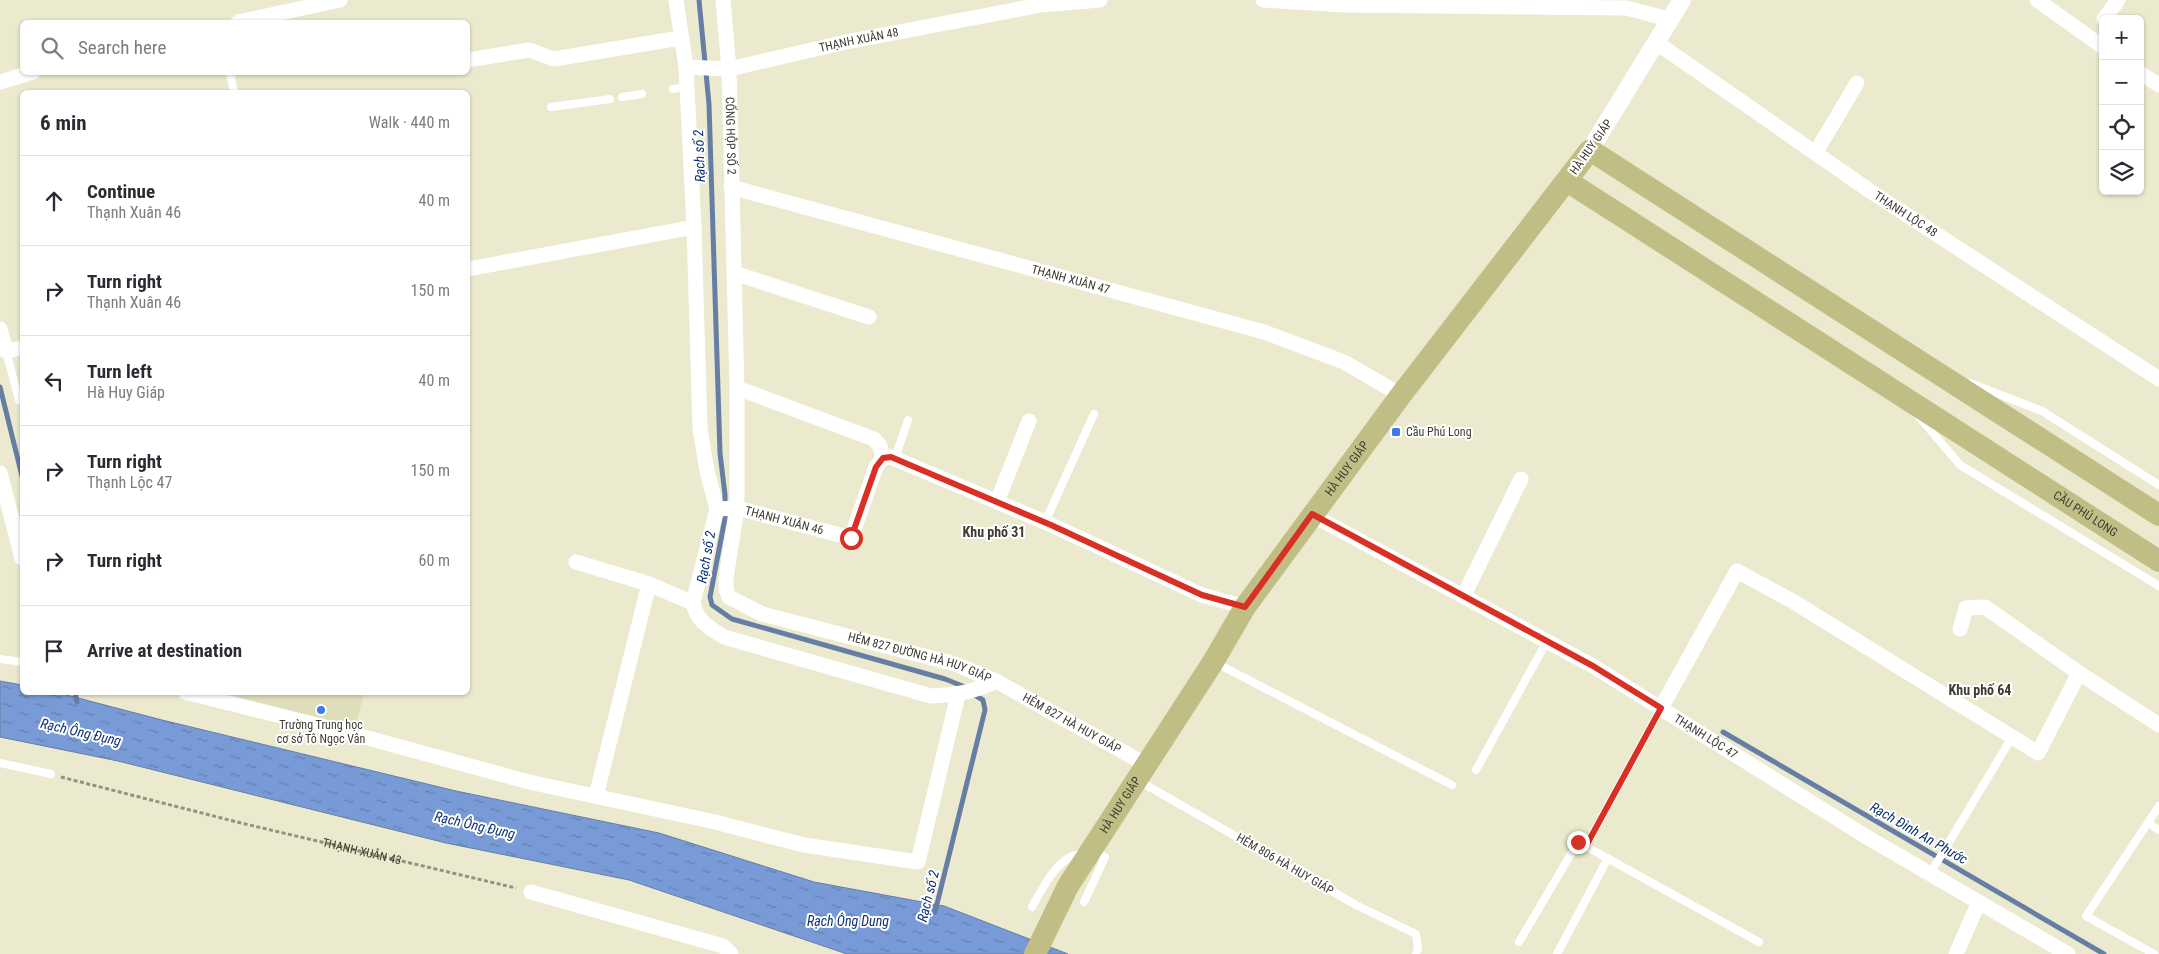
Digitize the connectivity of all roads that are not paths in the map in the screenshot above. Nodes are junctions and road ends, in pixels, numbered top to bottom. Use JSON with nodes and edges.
{"nodes":[{"id":1,"x":340,"y":0,"type":"edge"},
{"id":2,"x":676,"y":0,"type":"edge"},
{"id":3,"x":723,"y":0,"type":"edge"},
{"id":4,"x":1100,"y":0,"type":"edge"},
{"id":5,"x":1263,"y":0,"type":"edge"},
{"id":6,"x":1682,"y":0,"type":"edge"},
{"id":7,"x":2037,"y":0,"type":"edge"},
{"id":8,"x":2118,"y":0,"type":"edge"},
{"id":9,"x":312,"y":3,"type":"edge"},
{"id":10,"x":2108,"y":15,"type":"edge"},
{"id":11,"x":246,"y":20,"type":"edge"},
{"id":12,"x":1671,"y":20,"type":"junction"},
{"id":13,"x":2099,"y":27,"type":"edge"},
{"id":14,"x":680,"y":38,"type":"junction"},
{"id":15,"x":2090,"y":39,"type":"junction"},
{"id":16,"x":1657,"y":43,"type":"junction"},
{"id":17,"x":2099,"y":45,"type":"edge"},
{"id":18,"x":470,"y":60,"type":"edge"},
{"id":19,"x":686,"y":67,"type":"junction"},
{"id":20,"x":729,"y":69,"type":"junction"},
{"id":21,"x":23,"y":75,"type":"edge"},
{"id":22,"x":231,"y":75,"type":"edge"},
{"id":23,"x":2144,"y":76,"type":"edge"},
{"id":24,"x":0,"y":82,"type":"edge"},
{"id":25,"x":1857,"y":83,"type":"dead end"},
{"id":26,"x":2159,"y":86,"type":"edge"},
{"id":27,"x":234,"y":90,"type":"edge"},
{"id":28,"x":642,"y":94,"type":"dead end"},
{"id":29,"x":622,"y":97,"type":"dead end"},
{"id":30,"x":610,"y":99,"type":"dead end"},
{"id":31,"x":551,"y":108,"type":"dead end"},
{"id":32,"x":1590,"y":150,"type":"junction"},
{"id":33,"x":1816,"y":152,"type":"junction"},
{"id":34,"x":1567,"y":181,"type":"junction"},
{"id":35,"x":732,"y":187,"type":"junction"},
{"id":36,"x":694,"y":227,"type":"junction"},
{"id":37,"x":470,"y":270,"type":"edge"},
{"id":38,"x":734,"y":273,"type":"junction"},
{"id":39,"x":869,"y":317,"type":"dead end"},
{"id":40,"x":0,"y":329,"type":"edge"},
{"id":41,"x":20,"y":348,"type":"edge"},
{"id":42,"x":6,"y":351,"type":"junction"},
{"id":43,"x":1918,"y":362,"type":"junction"},
{"id":44,"x":2159,"y":379,"type":"edge"},
{"id":45,"x":737,"y":388,"type":"junction"},
{"id":46,"x":1899,"y":393,"type":"junction"},
{"id":47,"x":1401,"y":395,"type":"junction"},
{"id":48,"x":19,"y":400,"type":"dead end"},
{"id":49,"x":1094,"y":414,"type":"dead end"},
{"id":50,"x":908,"y":420,"type":"dead end"},
{"id":51,"x":1029,"y":422,"type":"dead end"},
{"id":52,"x":889,"y":458,"type":"junction"},
{"id":53,"x":0,"y":472,"type":"edge"},
{"id":54,"x":1521,"y":479,"type":"dead end"},
{"id":55,"x":2159,"y":485,"type":"edge"},
{"id":56,"x":997,"y":502,"type":"junction"},
{"id":57,"x":717,"y":508,"type":"junction"},
{"id":58,"x":737,"y":508,"type":"junction"},
{"id":59,"x":1312,"y":514,"type":"junction"},
{"id":60,"x":2159,"y":515,"type":"edge"},
{"id":61,"x":1045,"y":522,"type":"junction"},
{"id":62,"x":20,"y":550,"type":"edge"},
{"id":63,"x":2159,"y":561,"type":"edge"},
{"id":64,"x":576,"y":562,"type":"dead end"},
{"id":65,"x":648,"y":584,"type":"junction"},
{"id":66,"x":2159,"y":586,"type":"edge"},
{"id":67,"x":1464,"y":595,"type":"junction"},
{"id":68,"x":692,"y":603,"type":"junction"},
{"id":69,"x":1245,"y":607,"type":"junction"},
{"id":70,"x":1960,"y":629,"type":"dead end"},
{"id":71,"x":1546,"y":641,"type":"junction"},
{"id":72,"x":0,"y":659,"type":"edge"},
{"id":73,"x":20,"y":662,"type":"edge"},
{"id":74,"x":1213,"y":662,"type":"junction"},
{"id":75,"x":2079,"y":673,"type":"junction"},
{"id":76,"x":996,"y":681,"type":"junction"},
{"id":77,"x":197,"y":695,"type":"edge"},
{"id":78,"x":959,"y":695,"type":"junction"},
{"id":79,"x":1661,"y":708,"type":"junction"},
{"id":80,"x":2159,"y":725,"type":"edge"},
{"id":81,"x":2012,"y":737,"type":"junction"},
{"id":82,"x":0,"y":763,"type":"edge"},
{"id":83,"x":1476,"y":770,"type":"dead end"},
{"id":84,"x":1143,"y":773,"type":"junction"},
{"id":85,"x":51,"y":774,"type":"road end"},
{"id":86,"x":1452,"y":785,"type":"dead end"},
{"id":87,"x":596,"y":796,"type":"junction"},
{"id":88,"x":2159,"y":806,"type":"edge"},
{"id":89,"x":2148,"y":823,"type":"junction"},
{"id":90,"x":2159,"y":830,"type":"edge"},
{"id":91,"x":1586,"y":846,"type":"junction"},
{"id":92,"x":1091,"y":852,"type":"junction"},
{"id":93,"x":1608,"y":858,"type":"junction"},
{"id":94,"x":1930,"y":874,"type":"junction"},
{"id":95,"x":532,"y":892,"type":"road end"},
{"id":96,"x":1979,"y":902,"type":"junction"},
{"id":97,"x":1032,"y":907,"type":"dead end"},
{"id":98,"x":1519,"y":942,"type":"dead end"},
{"id":99,"x":1759,"y":942,"type":"dead end"},
{"id":100,"x":727,"y":950,"type":"edge"},
{"id":101,"x":1035,"y":954,"type":"edge"},
{"id":102,"x":1416,"y":954,"type":"edge"},
{"id":103,"x":1557,"y":954,"type":"edge"},
{"id":104,"x":1956,"y":954,"type":"edge"},
{"id":105,"x":2068,"y":954,"type":"edge"},
{"id":106,"x":2154,"y":954,"type":"edge"}],
"edges":[{"from":1,"to":9,"type":"street"},
{"from":2,"to":14,"type":"street"},
{"from":3,"to":20,"type":"street","name":"CỐNG HỘP SỐ 2"},
{"from":4,"to":20,"type":"street","name":"THẠNH XUÂN 48"},
{"from":5,"to":12,"type":"street"},
{"from":6,"to":12,"type":"street","name":"HÀ HUY GIÁP"},
{"from":7,"to":15,"type":"street"},
{"from":8,"to":10,"type":"street"},
{"from":9,"to":11,"type":"street"},
{"from":12,"to":16,"type":"street","name":"HÀ HUY GIÁP"},
{"from":13,"to":15,"type":"street"},
{"from":14,"to":18,"type":"street"},
{"from":14,"to":19,"type":"street"},
{"from":15,"to":17,"type":"street"},
{"from":16,"to":32,"type":"street","name":"HÀ HUY GIÁP"},
{"from":16,"to":33,"type":"street","name":"THẠNH LỘC 48"},
{"from":19,"to":20,"type":"street","name":"THẠNH XUÂN 48"},
{"from":19,"to":36,"type":"street"},
{"from":20,"to":35,"type":"street","name":"CỐNG HỘP SỐ 2"},
{"from":21,"to":24,"type":"street"},
{"from":22,"to":27,"type":"lane"},
{"from":23,"to":26,"type":"street"},
{"from":25,"to":33,"type":"street"},
{"from":28,"to":29,"type":"lane"},
{"from":30,"to":31,"type":"lane"},
{"from":32,"to":34,"type":"main road","name":"HÀ HUY GIÁP"},
{"from":32,"to":43,"type":"main road"},
{"from":33,"to":44,"type":"street","name":"THẠNH LỘC 48"},
{"from":34,"to":46,"type":"main road","name":"CẦU PHÚ LONG"},
{"from":34,"to":47,"type":"main road","name":"HÀ HUY GIÁP"},
{"from":35,"to":38,"type":"street","name":"CỐNG HỘP SỐ 2"},
{"from":35,"to":47,"type":"street","name":"THẠNH XUÂN 47"},
{"from":36,"to":37,"type":"street"},
{"from":36,"to":57,"type":"street"},
{"from":38,"to":39,"type":"street"},
{"from":38,"to":45,"type":"street","name":"CỐNG HỘP SỐ 2"},
{"from":40,"to":42,"type":"street"},
{"from":41,"to":42,"type":"street"},
{"from":42,"to":48,"type":"lane"},
{"from":43,"to":55,"type":"lane"},
{"from":43,"to":60,"type":"main road"},
{"from":45,"to":52,"type":"street"},
{"from":45,"to":58,"type":"street","name":"HẺM 827 ĐƯỜNG HÀ HUY GIÁP"},
{"from":46,"to":63,"type":"main road","name":"CẦU PHÚ LONG"},
{"from":46,"to":66,"type":"lane"},
{"from":47,"to":59,"type":"main road","name":"HÀ HUY GIÁP"},
{"from":49,"to":61,"type":"lane"},
{"from":50,"to":52,"type":"lane"},
{"from":51,"to":56,"type":"street"},
{"from":52,"to":56,"type":"street"},
{"from":52,"to":58,"type":"street","name":"THẠNH XUÂN 46"},
{"from":53,"to":62,"type":"street"},
{"from":54,"to":67,"type":"street"},
{"from":56,"to":61,"type":"street"},
{"from":57,"to":58,"type":"street","name":"THẠNH XUÂN 46"},
{"from":57,"to":68,"type":"street"},
{"from":58,"to":76,"type":"street","name":"HẺM 827 ĐƯỜNG HÀ HUY GIÁP"},
{"from":59,"to":67,"type":"street","name":"THẠNH LỘC 47"},
{"from":59,"to":69,"type":"main road","name":"HÀ HUY GIÁP"},
{"from":61,"to":69,"type":"street"},
{"from":64,"to":65,"type":"street"},
{"from":65,"to":68,"type":"street"},
{"from":65,"to":87,"type":"street"},
{"from":67,"to":71,"type":"street","name":"THẠNH LỘC 47"},
{"from":68,"to":78,"type":"street","name":"HẺM 827 ĐƯỜNG HÀ HUY GIÁP"},
{"from":69,"to":74,"type":"main road","name":"HÀ HUY GIÁP"},
{"from":70,"to":75,"type":"street"},
{"from":71,"to":79,"type":"street","name":"THẠNH LỘC 47"},
{"from":71,"to":83,"type":"lane"},
{"from":72,"to":73,"type":"lane"},
{"from":74,"to":84,"type":"main road","name":"HÀ HUY GIÁP"},
{"from":74,"to":86,"type":"lane"},
{"from":75,"to":80,"type":"street"},
{"from":75,"to":81,"type":"street"},
{"from":76,"to":78,"type":"street","name":"HẺM 827 ĐƯỜNG HÀ HUY GIÁP"},
{"from":76,"to":84,"type":"street","name":"HẺM 827 HÀ HUY GIÁP"},
{"from":77,"to":87,"type":"street"},
{"from":78,"to":87,"type":"street"},
{"from":79,"to":81,"type":"street"},
{"from":79,"to":91,"type":"lane"},
{"from":79,"to":94,"type":"street","name":"THẠNH LỘC 47"},
{"from":81,"to":94,"type":"lane"},
{"from":82,"to":85,"type":"lane"},
{"from":84,"to":92,"type":"main road","name":"HÀ HUY GIÁP"},
{"from":84,"to":102,"type":"lane","name":"HẺM 806 HÀ HUY GIÁP"},
{"from":88,"to":89,"type":"lane"},
{"from":89,"to":90,"type":"lane"},
{"from":89,"to":106,"type":"lane"},
{"from":91,"to":93,"type":"lane"},
{"from":91,"to":98,"type":"lane"},
{"from":92,"to":97,"type":"lane"},
{"from":92,"to":101,"type":"main road","name":"HÀ HUY GIÁP"},
{"from":93,"to":99,"type":"lane"},
{"from":93,"to":103,"type":"lane"},
{"from":94,"to":96,"type":"street","name":"THẠNH LỘC 47"},
{"from":95,"to":100,"type":"street"},
{"from":96,"to":104,"type":"street"},
{"from":96,"to":105,"type":"street","name":"THẠNH LỘC 47"}]}
